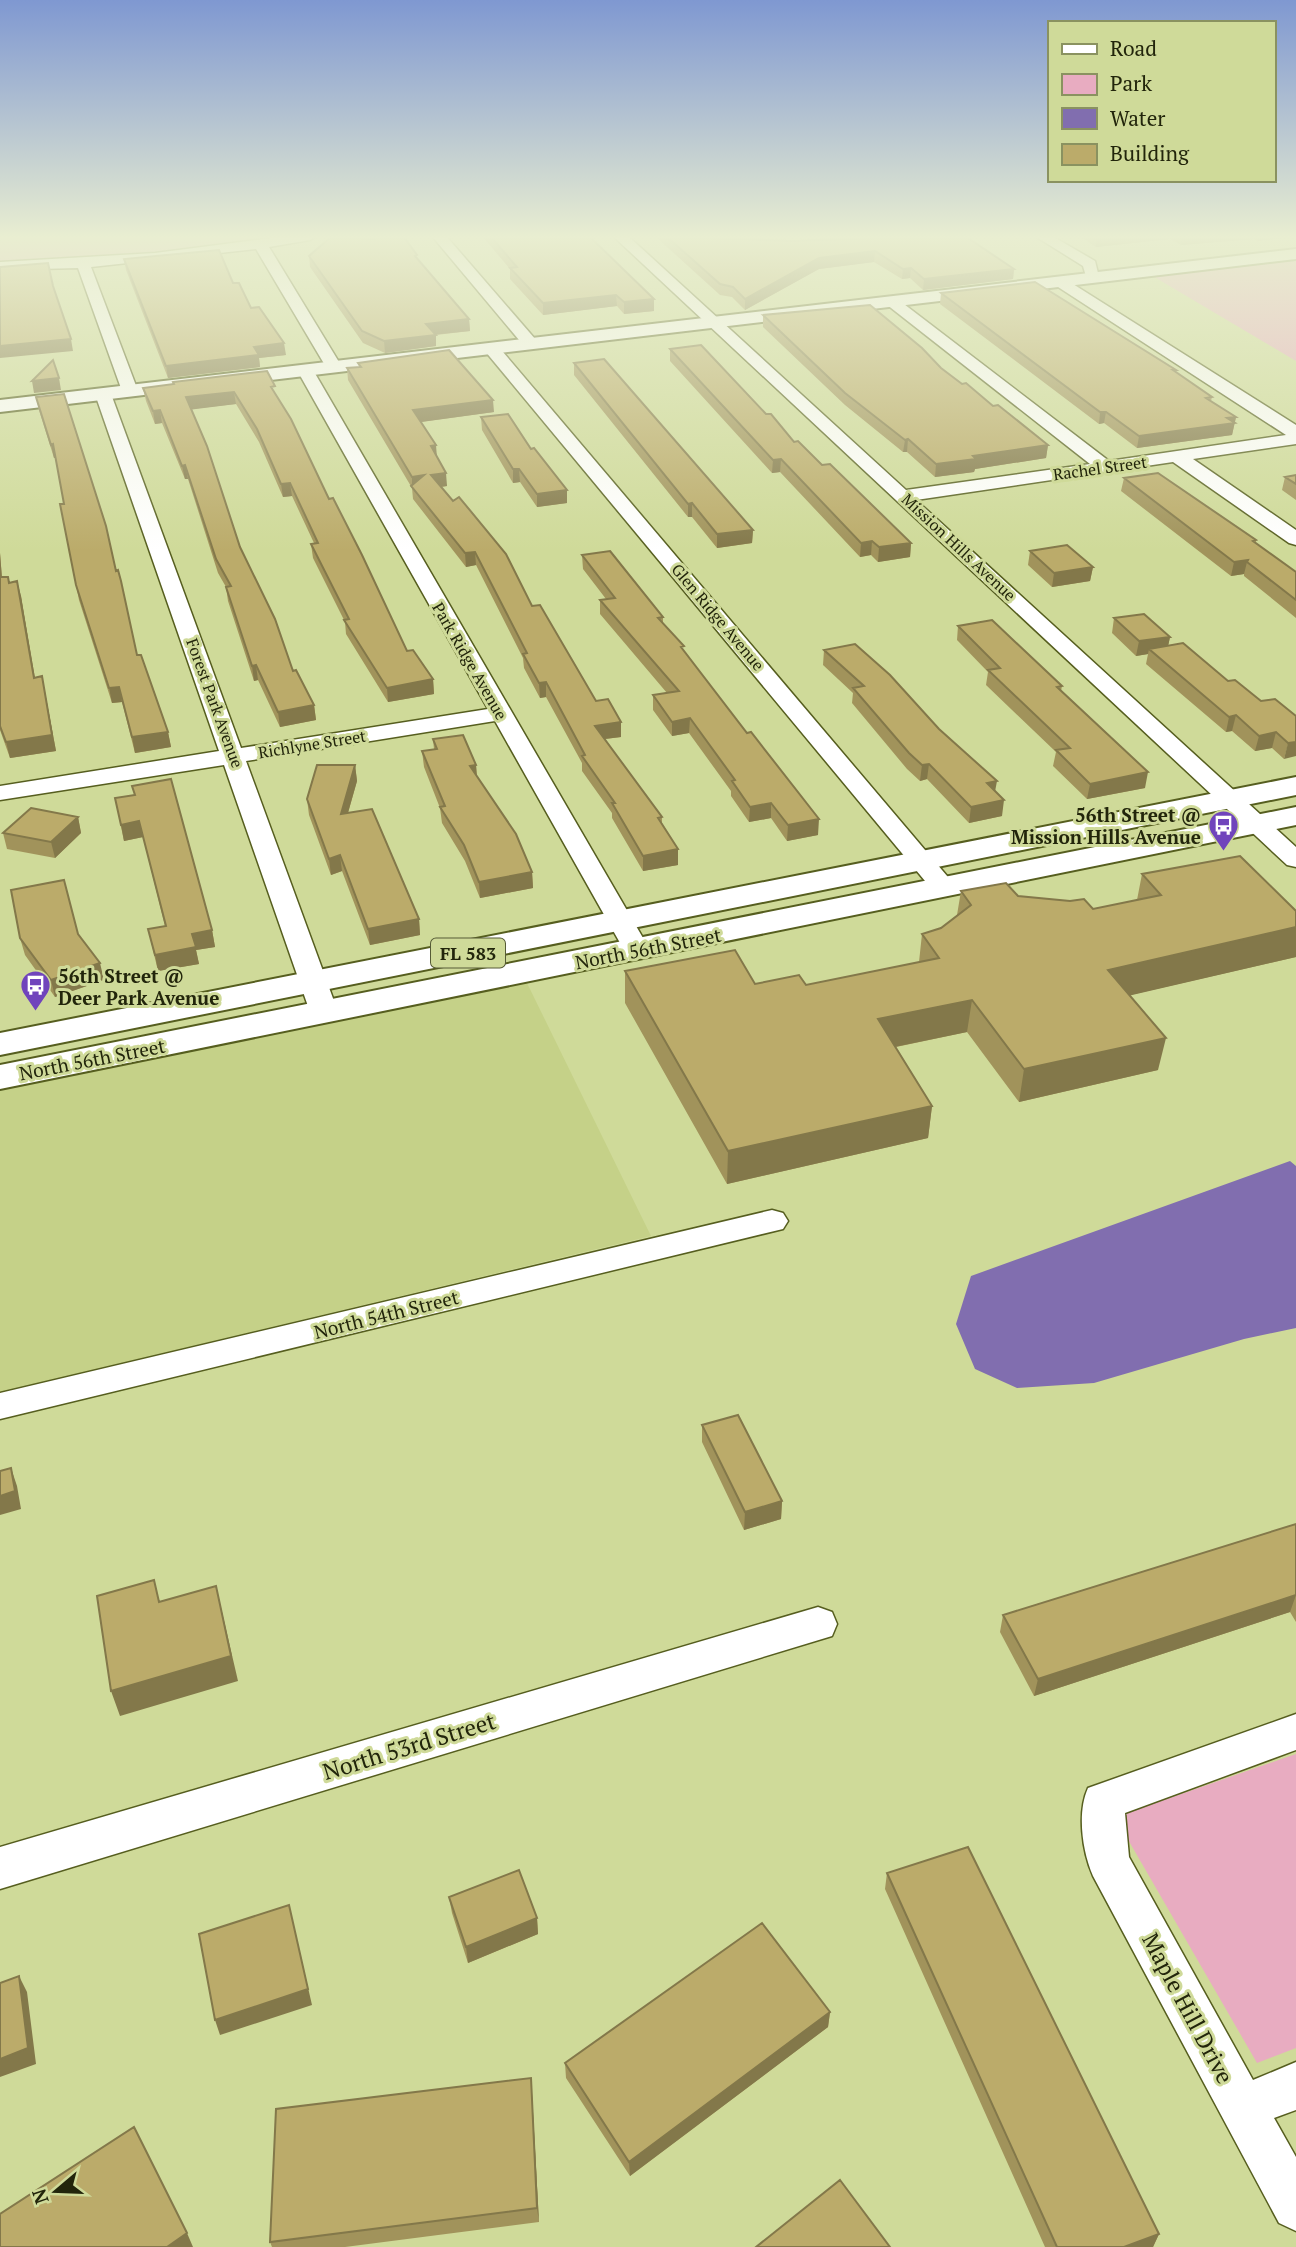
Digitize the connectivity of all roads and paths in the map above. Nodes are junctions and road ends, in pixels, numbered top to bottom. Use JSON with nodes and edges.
{"nodes":[{"id":1,"x":112,"y":341,"type":"edge"},
{"id":2,"x":319,"y":341,"type":"edge"},
{"id":3,"x":548,"y":341,"type":"edge"},
{"id":4,"x":734,"y":341,"type":"edge"},
{"id":5,"x":942,"y":341,"type":"edge"},
{"id":6,"x":1152,"y":341,"type":"edge"},
{"id":7,"x":530,"y":343,"type":"joint"},
{"id":8,"x":491,"y":348,"type":"junction"},
{"id":9,"x":334,"y":366,"type":"junction"},
{"id":10,"x":305,"y":370,"type":"junction"},
{"id":11,"x":130,"y":391,"type":"junction"},
{"id":12,"x":103,"y":394,"type":"junction"},
{"id":13,"x":0,"y":406,"type":"edge"},
{"id":14,"x":1296,"y":439,"type":"edge"},
{"id":15,"x":1179,"y":458,"type":"junction"},
{"id":16,"x":1105,"y":467,"type":"junction"},
{"id":17,"x":904,"y":496,"type":"junction"},
{"id":18,"x":1296,"y":539,"type":"edge"},
{"id":19,"x":500,"y":714,"type":"junction"},
{"id":20,"x":235,"y":757,"type":"junction"},
{"id":21,"x":1296,"y":786,"type":"edge"},
{"id":22,"x":0,"y":793,"type":"edge"},
{"id":23,"x":1231,"y":800,"type":"junction"},
{"id":24,"x":1296,"y":816,"type":"edge"},
{"id":25,"x":1258,"y":826,"type":"junction"},
{"id":26,"x":1296,"y":860,"type":"edge"},
{"id":27,"x":934,"y":875,"type":"junction"},
{"id":28,"x":629,"y":936,"type":"junction"},
{"id":29,"x":320,"y":998,"type":"junction"},
{"id":30,"x":0,"y":1044,"type":"edge"},
{"id":31,"x":0,"y":1077,"type":"edge"},
{"id":32,"x":772,"y":1221,"type":"dead end"},
{"id":33,"x":0,"y":1406,"type":"edge"},
{"id":34,"x":818,"y":1624,"type":"dead end"},
{"id":35,"x":1296,"y":1732,"type":"edge"},
{"id":36,"x":0,"y":1868,"type":"edge"},
{"id":37,"x":1296,"y":2086,"type":"edge"},
{"id":38,"x":1242,"y":2108,"type":"junction"},
{"id":39,"x":1296,"y":2206,"type":"edge"}],
"edges":[{"from":1,"to":11,"type":"street"},
{"from":2,"to":9,"type":"street"},
{"from":3,"to":7,"type":"street"},
{"from":4,"to":17,"type":"street","name":"Mission Hills Avenue"},
{"from":5,"to":16,"type":"street"},
{"from":6,"to":14,"type":"street"},
{"from":7,"to":8,"type":"street"},
{"from":8,"to":9,"type":"street"},
{"from":8,"to":27,"type":"street","name":"Glen Ridge Avenue"},
{"from":9,"to":10,"type":"street"},
{"from":10,"to":11,"type":"street"},
{"from":10,"to":19,"type":"street","name":"Park Ridge Avenue"},
{"from":11,"to":12,"type":"street"},
{"from":12,"to":13,"type":"street"},
{"from":12,"to":20,"type":"street","name":"Forest Park Avenue"},
{"from":14,"to":15,"type":"street","name":"Rachel Street"},
{"from":15,"to":16,"type":"street","name":"Rachel Street"},
{"from":15,"to":18,"type":"street"},
{"from":16,"to":17,"type":"street","name":"Rachel Street"},
{"from":17,"to":23,"type":"street","name":"Mission Hills Avenue"},
{"from":19,"to":20,"type":"street","name":"Richlyne Street"},
{"from":19,"to":28,"type":"street","name":"Park Ridge Avenue"},
{"from":20,"to":22,"type":"street","name":"Richlyne Street"},
{"from":20,"to":29,"type":"street","name":"Forest Park Avenue"},
{"from":21,"to":23,"type":"street","name":"North 56th Street","number":"FL 583"},
{"from":23,"to":25,"type":"street","name":"Mission Hills Avenue"},
{"from":23,"to":27,"type":"street","name":"North 56th Street","number":"FL 583"},
{"from":24,"to":25,"type":"street","name":"North 56th Street","number":"FL 583"},
{"from":25,"to":26,"type":"street","name":"Mission Hills Avenue"},
{"from":25,"to":27,"type":"street","name":"North 56th Street","number":"FL 583"},
{"from":27,"to":28,"type":"street","name":"North 56th Street","number":"FL 583"},
{"from":28,"to":29,"type":"street","name":"North 56th Street","number":"FL 583"},
{"from":29,"to":30,"type":"street","name":"North 56th Street","number":"FL 583"},
{"from":29,"to":31,"type":"street","name":"North 56th Street","number":"FL 583"},
{"from":32,"to":33,"type":"street","name":"North 54th Street"},
{"from":34,"to":36,"type":"street","name":"North 53rd Street"},
{"from":35,"to":38,"type":"street","name":"Maple Hill Drive"},
{"from":37,"to":38,"type":"street"},
{"from":38,"to":39,"type":"street","name":"Maple Hill Drive"}]}
